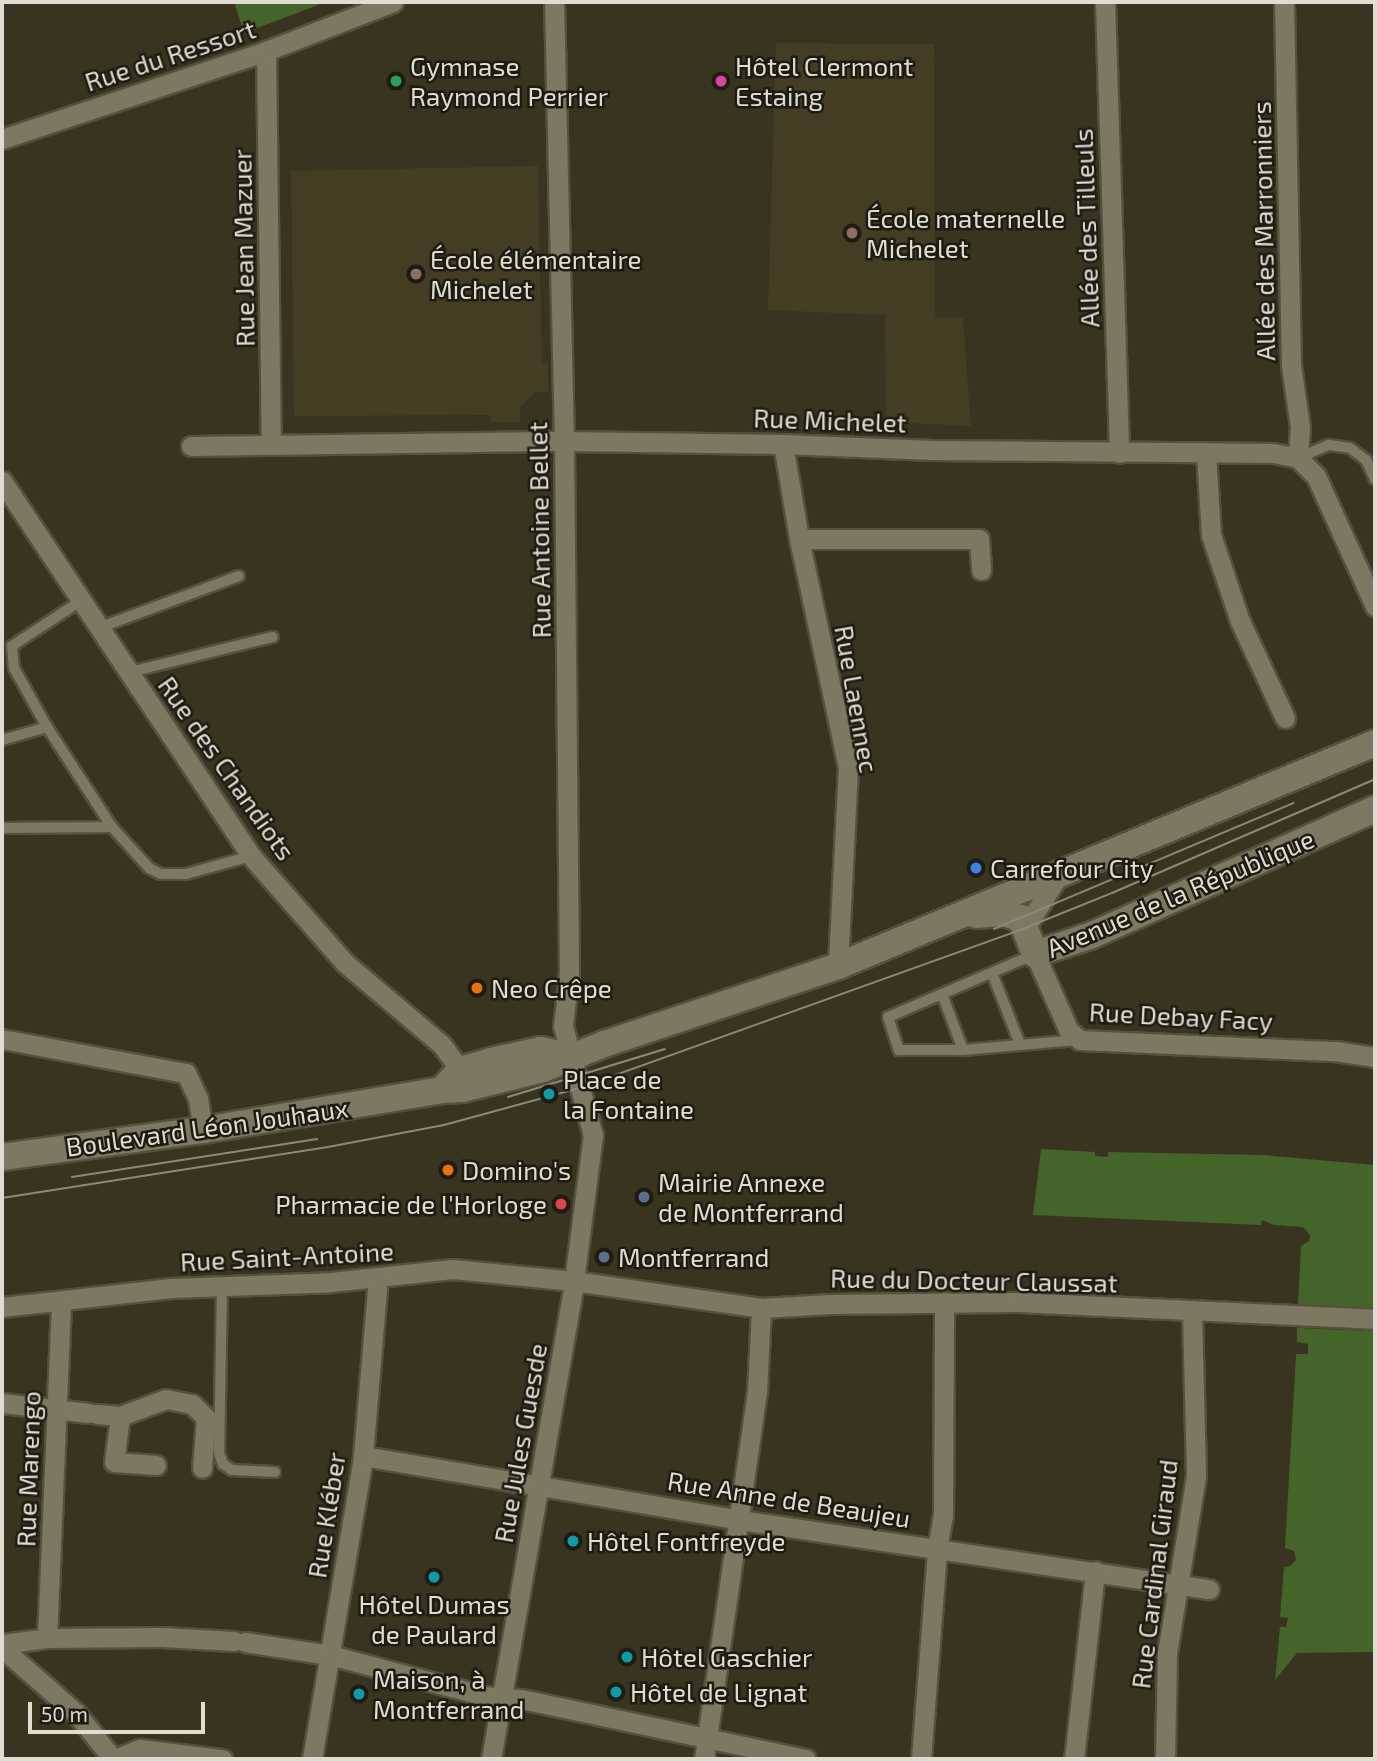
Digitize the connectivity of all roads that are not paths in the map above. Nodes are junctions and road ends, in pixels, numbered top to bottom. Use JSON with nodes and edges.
{"nodes":[{"id":1,"x":393,"y":2,"type":"edge"},
{"id":2,"x":554,"y":2,"type":"edge"},
{"id":3,"x":1105,"y":2,"type":"edge"},
{"id":4,"x":1284,"y":2,"type":"edge"},
{"id":5,"x":266,"y":51,"type":"junction"},
{"id":6,"x":2,"y":139,"type":"edge"},
{"id":7,"x":564,"y":441,"type":"junction"},
{"id":8,"x":783,"y":444,"type":"junction"},
{"id":9,"x":271,"y":445,"type":"junction"},
{"id":10,"x":191,"y":446,"type":"dead end"},
{"id":11,"x":1206,"y":452,"type":"junction"},
{"id":12,"x":1119,"y":453,"type":"junction"},
{"id":13,"x":1298,"y":458,"type":"junction"},
{"id":14,"x":1375,"y":479,"type":"edge"},
{"id":15,"x":2,"y":481,"type":"edge"},
{"id":16,"x":799,"y":539,"type":"junction"},
{"id":17,"x":981,"y":570,"type":"dead end"},
{"id":18,"x":239,"y":576,"type":"dead end"},
{"id":19,"x":82,"y":600,"type":"junction"},
{"id":20,"x":1375,"y":607,"type":"edge"},
{"id":21,"x":101,"y":627,"type":"junction"},
{"id":22,"x":273,"y":637,"type":"dead end"},
{"id":23,"x":130,"y":672,"type":"junction"},
{"id":24,"x":1285,"y":718,"type":"dead end"},
{"id":25,"x":47,"y":727,"type":"junction"},
{"id":26,"x":2,"y":740,"type":"edge"},
{"id":27,"x":1375,"y":743,"type":"edge"},
{"id":28,"x":1375,"y":809,"type":"edge"},
{"id":29,"x":112,"y":827,"type":"junction"},
{"id":30,"x":2,"y":828,"type":"edge"},
{"id":31,"x":251,"y":856,"type":"junction"},
{"id":32,"x":1061,"y":872,"type":"junction"},
{"id":33,"x":964,"y":916,"type":"junction"},
{"id":34,"x":1025,"y":928,"type":"junction"},
{"id":35,"x":1035,"y":954,"type":"junction"},
{"id":36,"x":838,"y":966,"type":"junction"},
{"id":37,"x":992,"y":973,"type":"junction"},
{"id":38,"x":942,"y":994,"type":"junction"},
{"id":39,"x":2,"y":1039,"type":"edge"},
{"id":40,"x":1080,"y":1040,"type":"junction"},
{"id":41,"x":1020,"y":1044,"type":"junction"},
{"id":42,"x":963,"y":1050,"type":"junction"},
{"id":43,"x":570,"y":1056,"type":"junction"},
{"id":44,"x":1375,"y":1057,"type":"edge"},
{"id":45,"x":455,"y":1083,"type":"junction"},
{"id":46,"x":204,"y":1130,"type":"junction"},
{"id":47,"x":2,"y":1157,"type":"edge"},
{"id":48,"x":378,"y":1278,"type":"junction"},
{"id":49,"x":574,"y":1281,"type":"junction"},
{"id":50,"x":222,"y":1287,"type":"junction"},
{"id":51,"x":61,"y":1301,"type":"junction"},
{"id":52,"x":944,"y":1302,"type":"junction"},
{"id":53,"x":2,"y":1307,"type":"edge"},
{"id":54,"x":761,"y":1308,"type":"junction"},
{"id":55,"x":1192,"y":1310,"type":"junction"},
{"id":56,"x":1375,"y":1319,"type":"edge"},
{"id":57,"x":2,"y":1403,"type":"edge"},
{"id":58,"x":57,"y":1411,"type":"junction"},
{"id":59,"x":120,"y":1416,"type":"junction"},
{"id":60,"x":363,"y":1456,"type":"junction"},
{"id":61,"x":156,"y":1465,"type":"dead end"},
{"id":62,"x":202,"y":1468,"type":"dead end"},
{"id":63,"x":275,"y":1472,"type":"dead end"},
{"id":64,"x":539,"y":1483,"type":"junction"},
{"id":65,"x":740,"y":1520,"type":"junction"},
{"id":66,"x":937,"y":1549,"type":"junction"},
{"id":67,"x":1095,"y":1571,"type":"junction"},
{"id":68,"x":1179,"y":1584,"type":"junction"},
{"id":69,"x":1209,"y":1589,"type":"dead end"},
{"id":70,"x":47,"y":1638,"type":"junction"},
{"id":71,"x":2,"y":1646,"type":"edge"},
{"id":72,"x":330,"y":1655,"type":"junction"},
{"id":73,"x":503,"y":1696,"type":"junction"},
{"id":74,"x":707,"y":1750,"type":"edge"},
{"id":75,"x":114,"y":1759,"type":"edge"},
{"id":76,"x":222,"y":1759,"type":"edge"},
{"id":77,"x":312,"y":1759,"type":"edge"},
{"id":78,"x":491,"y":1759,"type":"edge"},
{"id":79,"x":806,"y":1759,"type":"edge"},
{"id":80,"x":921,"y":1759,"type":"edge"},
{"id":81,"x":1074,"y":1759,"type":"edge"},
{"id":82,"x":1165,"y":1759,"type":"edge"}],
"edges":[{"from":1,"to":5,"type":"street","name":"Rue du Ressort"},
{"from":2,"to":7,"type":"street","name":"Rue Antoine Bellet"},
{"from":3,"to":12,"type":"street","name":"Allée des Tilleuls"},
{"from":4,"to":13,"type":"street","name":"Allée des Marronniers"},
{"from":5,"to":6,"type":"street","name":"Rue du Ressort"},
{"from":5,"to":9,"type":"street","name":"Rue Jean Mazuer"},
{"from":7,"to":8,"type":"street","name":"Rue Michelet"},
{"from":7,"to":9,"type":"street","name":"Rue Michelet"},
{"from":7,"to":43,"type":"street","name":"Rue Antoine Bellet"},
{"from":8,"to":12,"type":"street","name":"Rue Michelet"},
{"from":8,"to":16,"type":"street","name":"Rue Laennec"},
{"from":9,"to":10,"type":"street","name":"Rue Michelet"},
{"from":11,"to":12,"type":"street","name":"Rue Michelet"},
{"from":11,"to":13,"type":"street","name":"Rue Michelet"},
{"from":11,"to":24,"type":"street"},
{"from":13,"to":14,"type":"lane"},
{"from":13,"to":20,"type":"street"},
{"from":15,"to":19,"type":"street","name":"Rue des Chandiots"},
{"from":16,"to":17,"type":"street"},
{"from":16,"to":36,"type":"street","name":"Rue Laennec"},
{"from":18,"to":21,"type":"lane"},
{"from":19,"to":21,"type":"street","name":"Rue des Chandiots"},
{"from":19,"to":25,"type":"lane"},
{"from":21,"to":23,"type":"street","name":"Rue des Chandiots"},
{"from":22,"to":23,"type":"lane"},
{"from":23,"to":31,"type":"street","name":"Rue des Chandiots"},
{"from":25,"to":26,"type":"lane"},
{"from":25,"to":29,"type":"lane"},
{"from":27,"to":32,"type":"main road","name":"Avenue de la République"},
{"from":28,"to":35,"type":"main road","name":"Avenue de la République"},
{"from":29,"to":30,"type":"lane"},
{"from":29,"to":31,"type":"lane"},
{"from":31,"to":45,"type":"street","name":"Rue des Chandiots"},
{"from":32,"to":33,"type":"main road","name":"Avenue de la République"},
{"from":32,"to":34,"type":"street"},
{"from":33,"to":34,"type":"main road","name":"Avenue de la République"},
{"from":33,"to":36,"type":"main road","name":"Avenue de la République"},
{"from":34,"to":35,"type":"main road","name":"Avenue de la République"},
{"from":35,"to":37,"type":"lane"},
{"from":35,"to":40,"type":"street","name":"Rue Debay Facy"},
{"from":36,"to":43,"type":"main road","name":"Avenue de la République"},
{"from":37,"to":38,"type":"lane"},
{"from":37,"to":41,"type":"lane"},
{"from":38,"to":42,"type":"lane"},
{"from":38,"to":42,"type":"lane"},
{"from":39,"to":46,"type":"street"},
{"from":40,"to":41,"type":"lane"},
{"from":40,"to":44,"type":"street","name":"Rue Debay Facy"},
{"from":41,"to":42,"type":"lane"},
{"from":43,"to":45,"type":"main road"},
{"from":43,"to":49,"type":"street","name":"Rue Jules Guesde"},
{"from":45,"to":46,"type":"main road","name":"Boulevard Léon Jouhaux"},
{"from":46,"to":47,"type":"main road","name":"Boulevard Léon Jouhaux"},
{"from":48,"to":49,"type":"street","name":"Rue Saint-Antoine"},
{"from":48,"to":50,"type":"street","name":"Rue Saint-Antoine"},
{"from":48,"to":60,"type":"street","name":"Rue Kléber"},
{"from":49,"to":54,"type":"street","name":"Rue du Docteur Claussat"},
{"from":49,"to":64,"type":"street","name":"Rue Jules Guesde"},
{"from":50,"to":51,"type":"street","name":"Rue Saint-Antoine"},
{"from":50,"to":63,"type":"lane"},
{"from":51,"to":53,"type":"street","name":"Rue Saint-Antoine"},
{"from":51,"to":58,"type":"street","name":"Rue Marengo"},
{"from":52,"to":54,"type":"street","name":"Rue du Docteur Claussat"},
{"from":52,"to":55,"type":"street","name":"Rue du Docteur Claussat"},
{"from":52,"to":66,"type":"street"},
{"from":54,"to":65,"type":"street"},
{"from":55,"to":56,"type":"street","name":"Rue du Docteur Claussat"},
{"from":55,"to":68,"type":"street","name":"Rue Cardinal Giraud"},
{"from":57,"to":58,"type":"street"},
{"from":58,"to":59,"type":"street"},
{"from":58,"to":70,"type":"street","name":"Rue Marengo"},
{"from":59,"to":61,"type":"street"},
{"from":59,"to":62,"type":"street"},
{"from":60,"to":64,"type":"street","name":"Rue Anne de Beaujeu"},
{"from":60,"to":72,"type":"street","name":"Rue Kléber"},
{"from":64,"to":65,"type":"street","name":"Rue Anne de Beaujeu"},
{"from":64,"to":73,"type":"street","name":"Rue Jules Guesde"},
{"from":65,"to":66,"type":"street","name":"Rue Anne de Beaujeu"},
{"from":65,"to":74,"type":"street"},
{"from":66,"to":67,"type":"street","name":"Rue Anne de Beaujeu"},
{"from":66,"to":80,"type":"street"},
{"from":67,"to":68,"type":"street","name":"Rue Anne de Beaujeu"},
{"from":67,"to":81,"type":"street"},
{"from":68,"to":69,"type":"street","name":"Rue Anne de Beaujeu"},
{"from":68,"to":82,"type":"street","name":"Rue Cardinal Giraud"},
{"from":70,"to":71,"type":"street"},
{"from":70,"to":72,"type":"street"},
{"from":71,"to":75,"type":"street"},
{"from":72,"to":73,"type":"street"},
{"from":72,"to":77,"type":"street","name":"Rue Kléber"},
{"from":73,"to":74,"type":"street"},
{"from":73,"to":78,"type":"street","name":"Rue Jules Guesde"},
{"from":74,"to":79,"type":"street"},
{"from":75,"to":76,"type":"street"}]}
